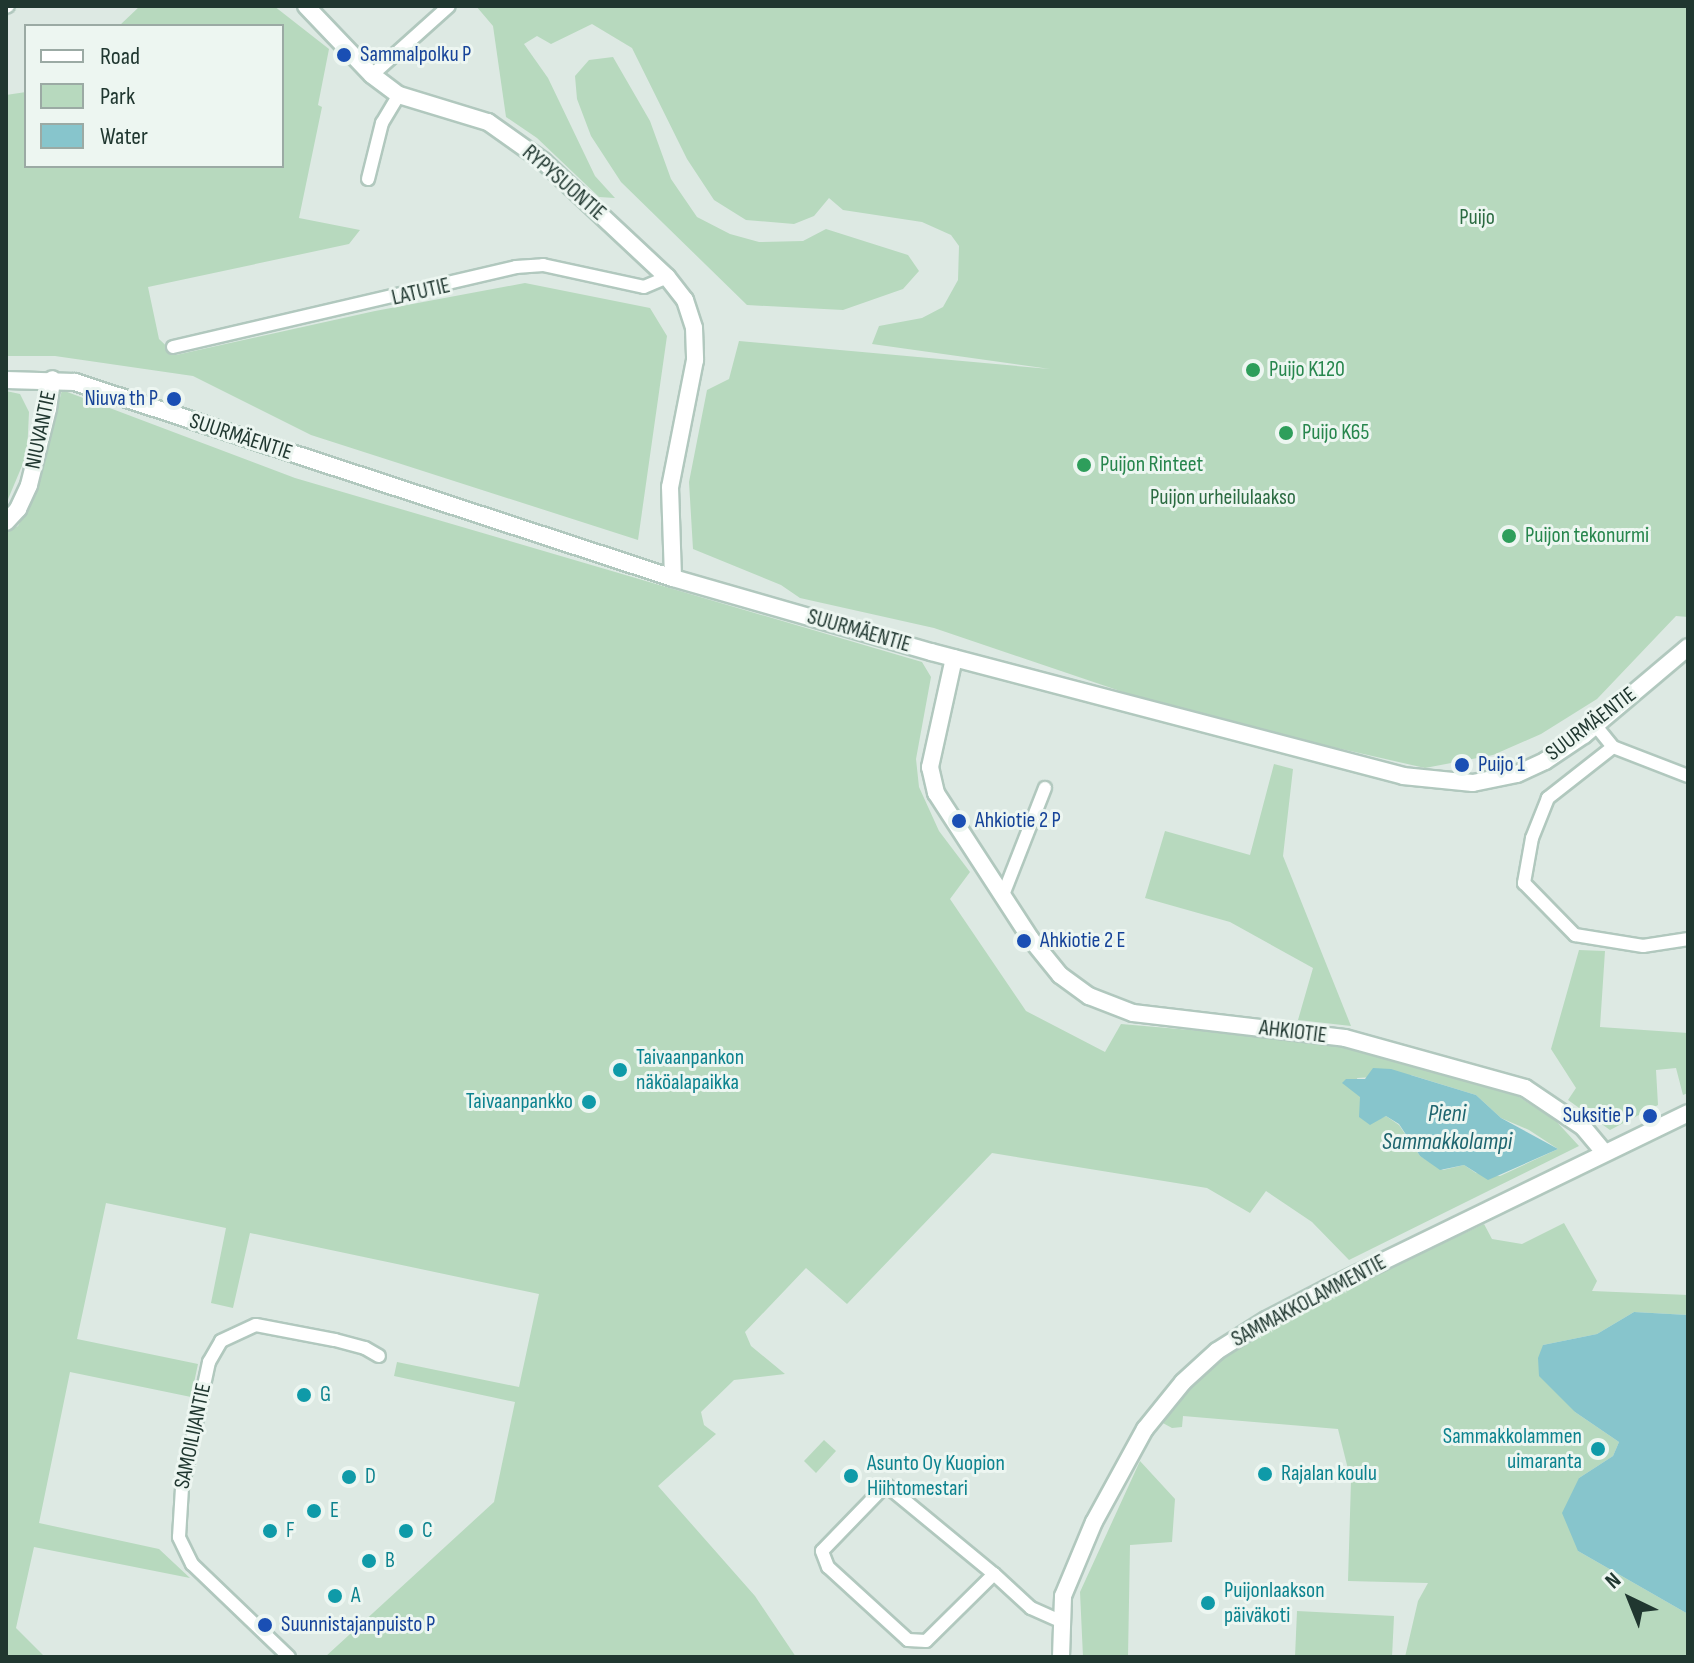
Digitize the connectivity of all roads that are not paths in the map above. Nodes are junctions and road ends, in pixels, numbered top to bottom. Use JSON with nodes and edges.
{"nodes":[{"id":1,"x":306,"y":6,"type":"edge"},
{"id":2,"x":449,"y":6,"type":"edge"},
{"id":3,"x":372,"y":75,"type":"junction"},
{"id":4,"x":399,"y":95,"type":"junction"},
{"id":5,"x":368,"y":179,"type":"dead end"},
{"id":6,"x":667,"y":277,"type":"junction"},
{"id":7,"x":173,"y":347,"type":"dead end"},
{"id":8,"x":52,"y":379,"type":"junction"},
{"id":9,"x":6,"y":380,"type":"edge"},
{"id":10,"x":6,"y":522,"type":"edge"},
{"id":11,"x":673,"y":578,"type":"junction"},
{"id":12,"x":1688,"y":647,"type":"edge"},
{"id":13,"x":954,"y":658,"type":"junction"},
{"id":14,"x":1596,"y":726,"type":"junction"},
{"id":15,"x":1613,"y":747,"type":"junction"},
{"id":16,"x":1688,"y":776,"type":"edge"},
{"id":17,"x":1045,"y":788,"type":"dead end"},
{"id":18,"x":1003,"y":895,"type":"junction"},
{"id":19,"x":1688,"y":939,"type":"edge"},
{"id":20,"x":1688,"y":1113,"type":"edge"},
{"id":21,"x":1604,"y":1152,"type":"junction"},
{"id":22,"x":379,"y":1356,"type":"dead end"},
{"id":23,"x":994,"y":1574,"type":"junction"},
{"id":24,"x":1060,"y":1621,"type":"junction"},
{"id":25,"x":289,"y":1657,"type":"edge"},
{"id":26,"x":1061,"y":1657,"type":"edge"}],
"edges":[{"from":1,"to":3,"type":"street","name":"RYPYSUONTIE"},
{"from":2,"to":3,"type":"street"},
{"from":3,"to":4,"type":"street","name":"RYPYSUONTIE"},
{"from":4,"to":5,"type":"street"},
{"from":4,"to":6,"type":"street","name":"RYPYSUONTIE"},
{"from":6,"to":7,"type":"street","name":"LATUTIE"},
{"from":6,"to":11,"type":"street","name":"RYPYSUONTIE"},
{"from":8,"to":9,"type":"street","name":"SUURMÄENTIE"},
{"from":8,"to":10,"type":"street","name":"NIUVANTIE"},
{"from":8,"to":11,"type":"street","name":"SUURMÄENTIE"},
{"from":11,"to":13,"type":"street","name":"SUURMÄENTIE"},
{"from":12,"to":14,"type":"street","name":"SUURMÄENTIE"},
{"from":13,"to":14,"type":"street","name":"SUURMÄENTIE"},
{"from":13,"to":18,"type":"street","name":"AHKIOTIE"},
{"from":14,"to":15,"type":"street"},
{"from":15,"to":16,"type":"street"},
{"from":15,"to":19,"type":"street"},
{"from":17,"to":18,"type":"street"},
{"from":18,"to":21,"type":"street","name":"AHKIOTIE"},
{"from":20,"to":21,"type":"street","name":"SAMMAKKOLAMMENTIE"},
{"from":21,"to":24,"type":"street","name":"SAMMAKKOLAMMENTIE"},
{"from":22,"to":25,"type":"street","name":"SAMOILIJANTIE"},
{"from":23,"to":23,"type":"street"},
{"from":23,"to":24,"type":"street"},
{"from":24,"to":26,"type":"street","name":"SAMMAKKOLAMMENTIE"}]}
